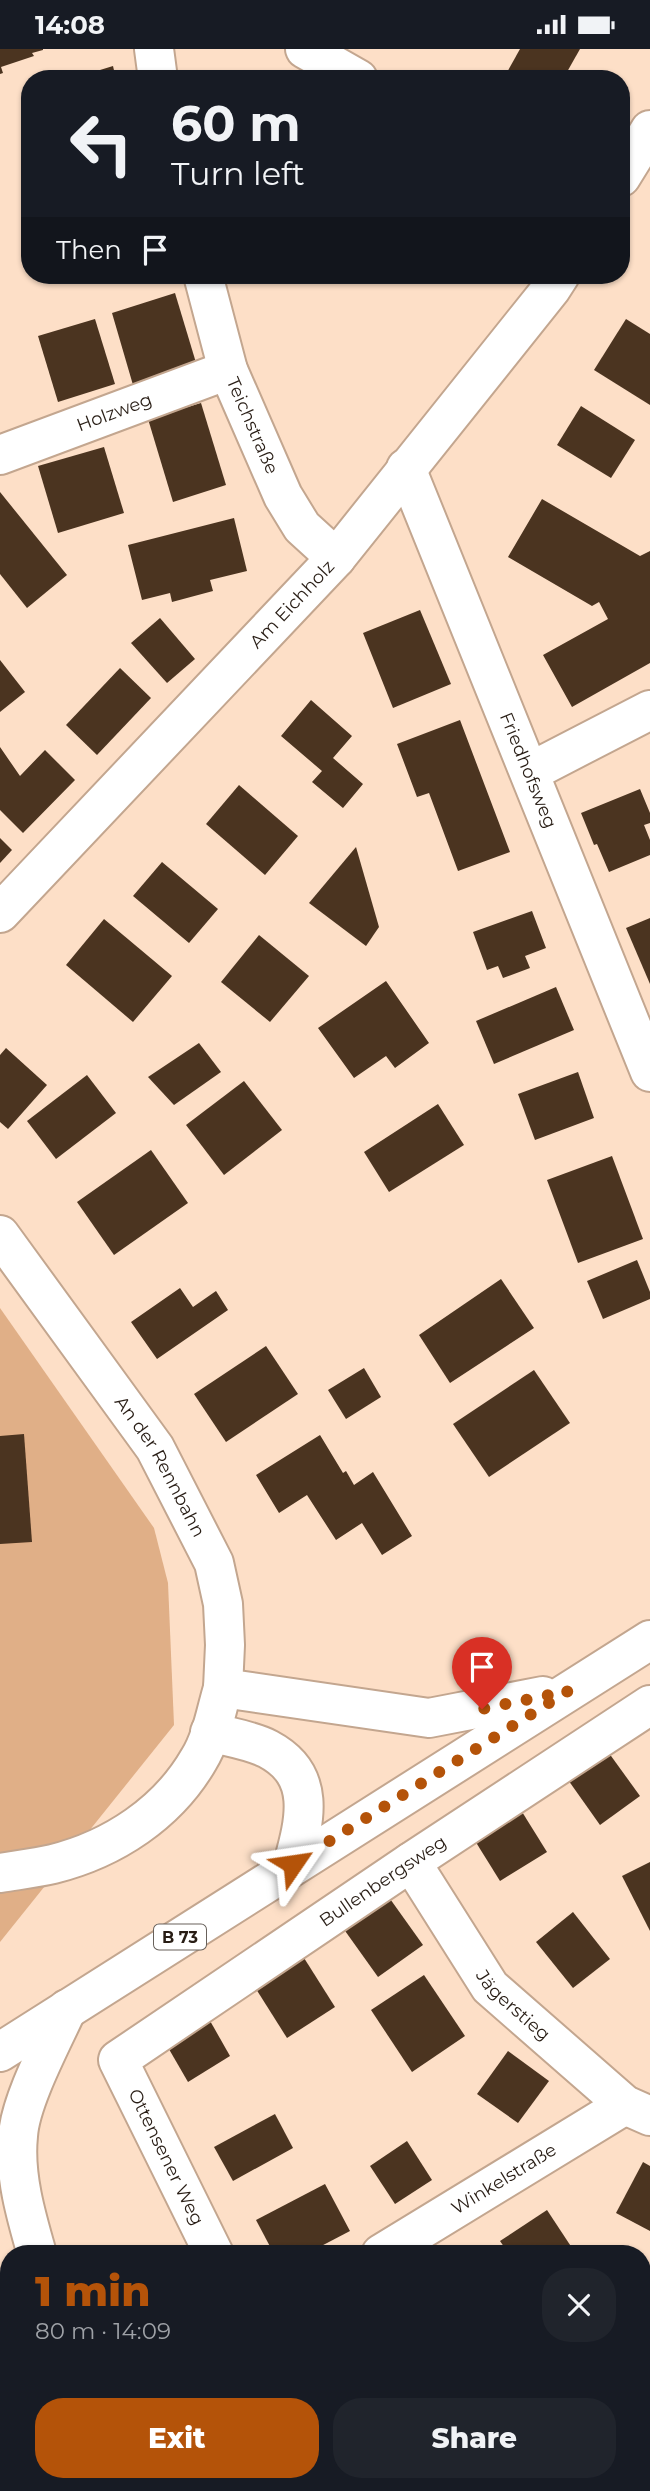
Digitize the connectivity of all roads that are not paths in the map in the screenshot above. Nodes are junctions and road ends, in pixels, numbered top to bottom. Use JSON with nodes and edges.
{"nodes":[{"id":1,"x":154,"y":49,"type":"edge"},
{"id":2,"x":305,"y":49,"type":"edge"},
{"id":3,"x":157,"y":70,"type":"edge"},
{"id":4,"x":342,"y":70,"type":"edge"},
{"id":5,"x":650,"y":129,"type":"edge"},
{"id":6,"x":630,"y":162,"type":"edge"},
{"id":7,"x":205,"y":284,"type":"edge"},
{"id":8,"x":554,"y":284,"type":"edge"},
{"id":9,"x":228,"y":370,"type":"junction"},
{"id":10,"x":0,"y":455,"type":"edge"},
{"id":11,"x":406,"y":468,"type":"junction"},
{"id":12,"x":336,"y":558,"type":"junction"},
{"id":13,"x":650,"y":710,"type":"edge"},
{"id":14,"x":530,"y":772,"type":"junction"},
{"id":15,"x":0,"y":912,"type":"edge"},
{"id":16,"x":650,"y":1072,"type":"edge"},
{"id":17,"x":0,"y":1235,"type":"edge"},
{"id":18,"x":650,"y":1640,"type":"edge"},
{"id":19,"x":223,"y":1688,"type":"junction"},
{"id":20,"x":568,"y":1691,"type":"junction"},
{"id":21,"x":650,"y":1705,"type":"edge"},
{"id":22,"x":210,"y":1732,"type":"junction"},
{"id":23,"x":411,"y":1862,"type":"junction"},
{"id":24,"x":293,"y":1864,"type":"junction"},
{"id":25,"x":0,"y":1873,"type":"edge"},
{"id":26,"x":67,"y":2008,"type":"junction"},
{"id":27,"x":0,"y":2052,"type":"edge"},
{"id":28,"x":118,"y":2060,"type":"joint"},
{"id":29,"x":637,"y":2110,"type":"edge"},
{"id":30,"x":0,"y":2231,"type":"edge"},
{"id":31,"x":23,"y":2245,"type":"edge"},
{"id":32,"x":34,"y":2245,"type":"edge"},
{"id":33,"x":210,"y":2245,"type":"edge"},
{"id":34,"x":397,"y":2245,"type":"edge"}],
"edges":[{"from":1,"to":3,"type":"street"},
{"from":2,"to":4,"type":"street"},
{"from":5,"to":6,"type":"street"},
{"from":7,"to":9,"type":"street","name":"Teichstraße"},
{"from":8,"to":11,"type":"street","name":"Am Eichholz"},
{"from":9,"to":10,"type":"street","name":"Holzweg"},
{"from":9,"to":12,"type":"street","name":"Teichstraße"},
{"from":11,"to":12,"type":"street","name":"Am Eichholz"},
{"from":11,"to":14,"type":"street","name":"Friedhofsweg"},
{"from":12,"to":15,"type":"street","name":"Am Eichholz"},
{"from":13,"to":14,"type":"street"},
{"from":14,"to":16,"type":"street","name":"Friedhofsweg"},
{"from":17,"to":19,"type":"street","name":"An der Rennbahn"},
{"from":18,"to":20,"type":"street","number":"B 73"},
{"from":19,"to":20,"type":"street"},
{"from":19,"to":22,"type":"street","name":"An der Rennbahn"},
{"from":20,"to":24,"type":"street","number":"B 73"},
{"from":21,"to":23,"type":"street","name":"Bullenbergsweg"},
{"from":22,"to":24,"type":"street"},
{"from":22,"to":25,"type":"street","name":"An der Rennbahn"},
{"from":23,"to":28,"type":"street","name":"Bullenbergsweg"},
{"from":23,"to":29,"type":"street","name":"Jägerstieg"},
{"from":24,"to":26,"type":"street","number":"B 73"},
{"from":26,"to":27,"type":"street","number":"B 73"},
{"from":26,"to":32,"type":"street"},
{"from":28,"to":33,"type":"street","name":"Ottensener Weg"},
{"from":29,"to":34,"type":"street","name":"Winkelstraße"},
{"from":30,"to":31,"type":"street"}]}
